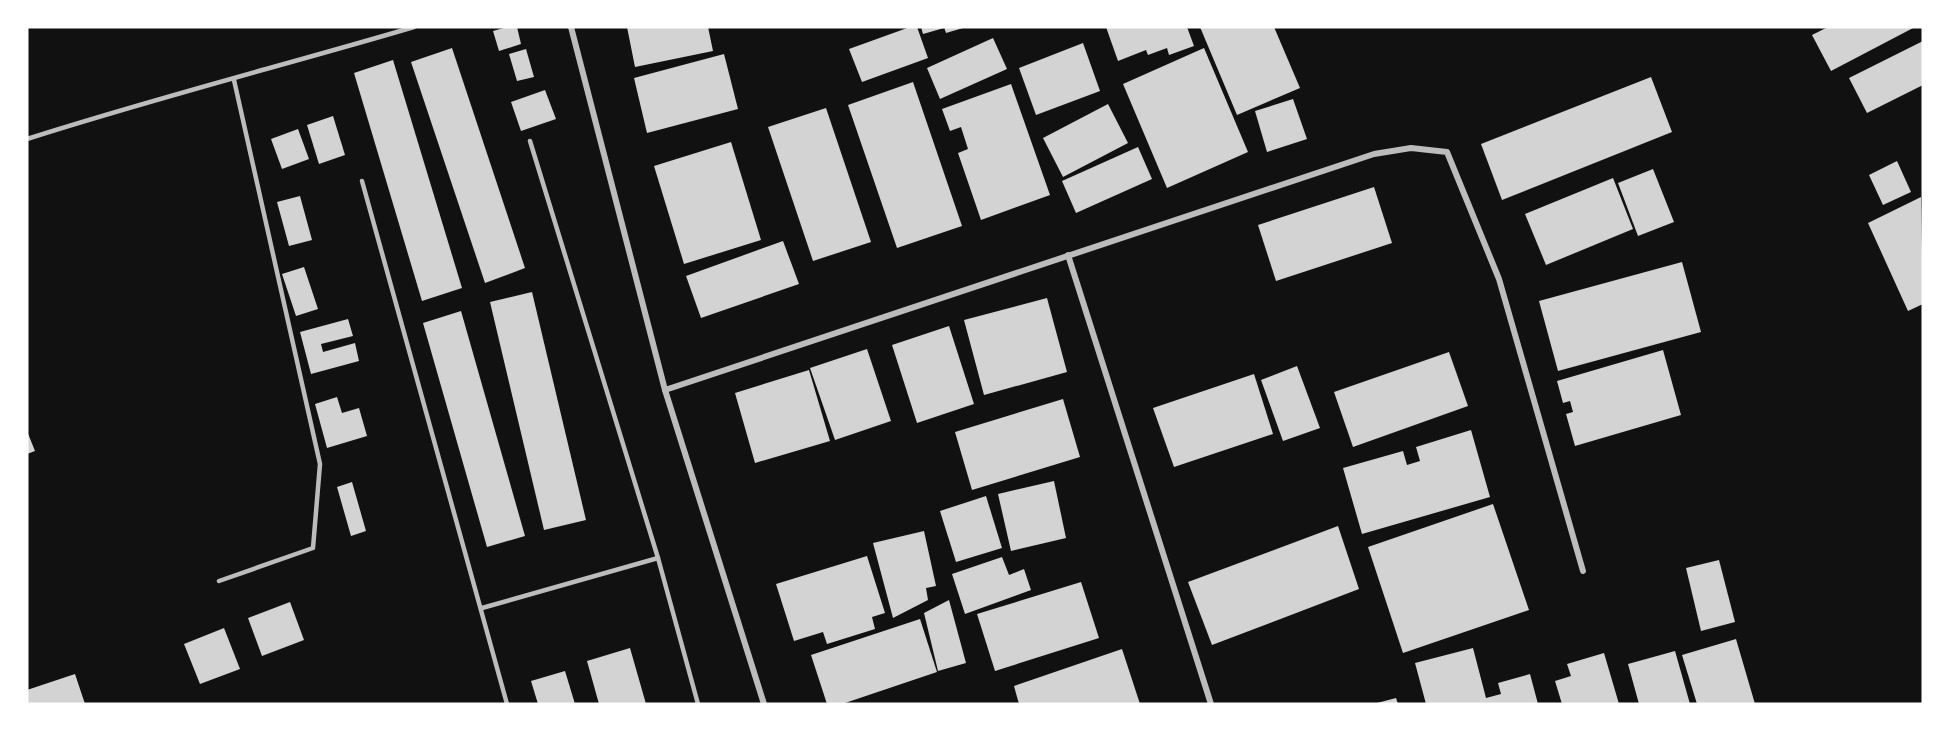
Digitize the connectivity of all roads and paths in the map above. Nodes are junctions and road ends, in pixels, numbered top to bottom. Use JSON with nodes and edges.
{"nodes":[{"id":1,"x":414,"y":27,"type":"edge"},
{"id":2,"x":571,"y":27,"type":"edge"},
{"id":3,"x":234,"y":80,"type":"junction"},
{"id":4,"x":27,"y":139,"type":"edge"},
{"id":5,"x":530,"y":141,"type":"dead end"},
{"id":6,"x":362,"y":181,"type":"dead end"},
{"id":7,"x":1068,"y":255,"type":"junction"},
{"id":8,"x":665,"y":390,"type":"junction"},
{"id":9,"x":658,"y":558,"type":"junction"},
{"id":10,"x":1583,"y":571,"type":"dead end"},
{"id":11,"x":219,"y":581,"type":"dead end"},
{"id":12,"x":482,"y":608,"type":"junction"},
{"id":13,"x":507,"y":704,"type":"edge"},
{"id":14,"x":698,"y":704,"type":"edge"},
{"id":15,"x":764,"y":704,"type":"edge"},
{"id":16,"x":1211,"y":704,"type":"edge"}],
"edges":[{"from":1,"to":3,"type":"lane"},
{"from":2,"to":8,"type":"street"},
{"from":3,"to":4,"type":"lane"},
{"from":3,"to":11,"type":"lane"},
{"from":5,"to":9,"type":"lane"},
{"from":6,"to":12,"type":"lane"},
{"from":7,"to":8,"type":"street"},
{"from":7,"to":10,"type":"street"},
{"from":7,"to":16,"type":"street"},
{"from":8,"to":15,"type":"street"},
{"from":9,"to":12,"type":"lane"},
{"from":9,"to":14,"type":"lane"},
{"from":12,"to":13,"type":"lane"}]}
